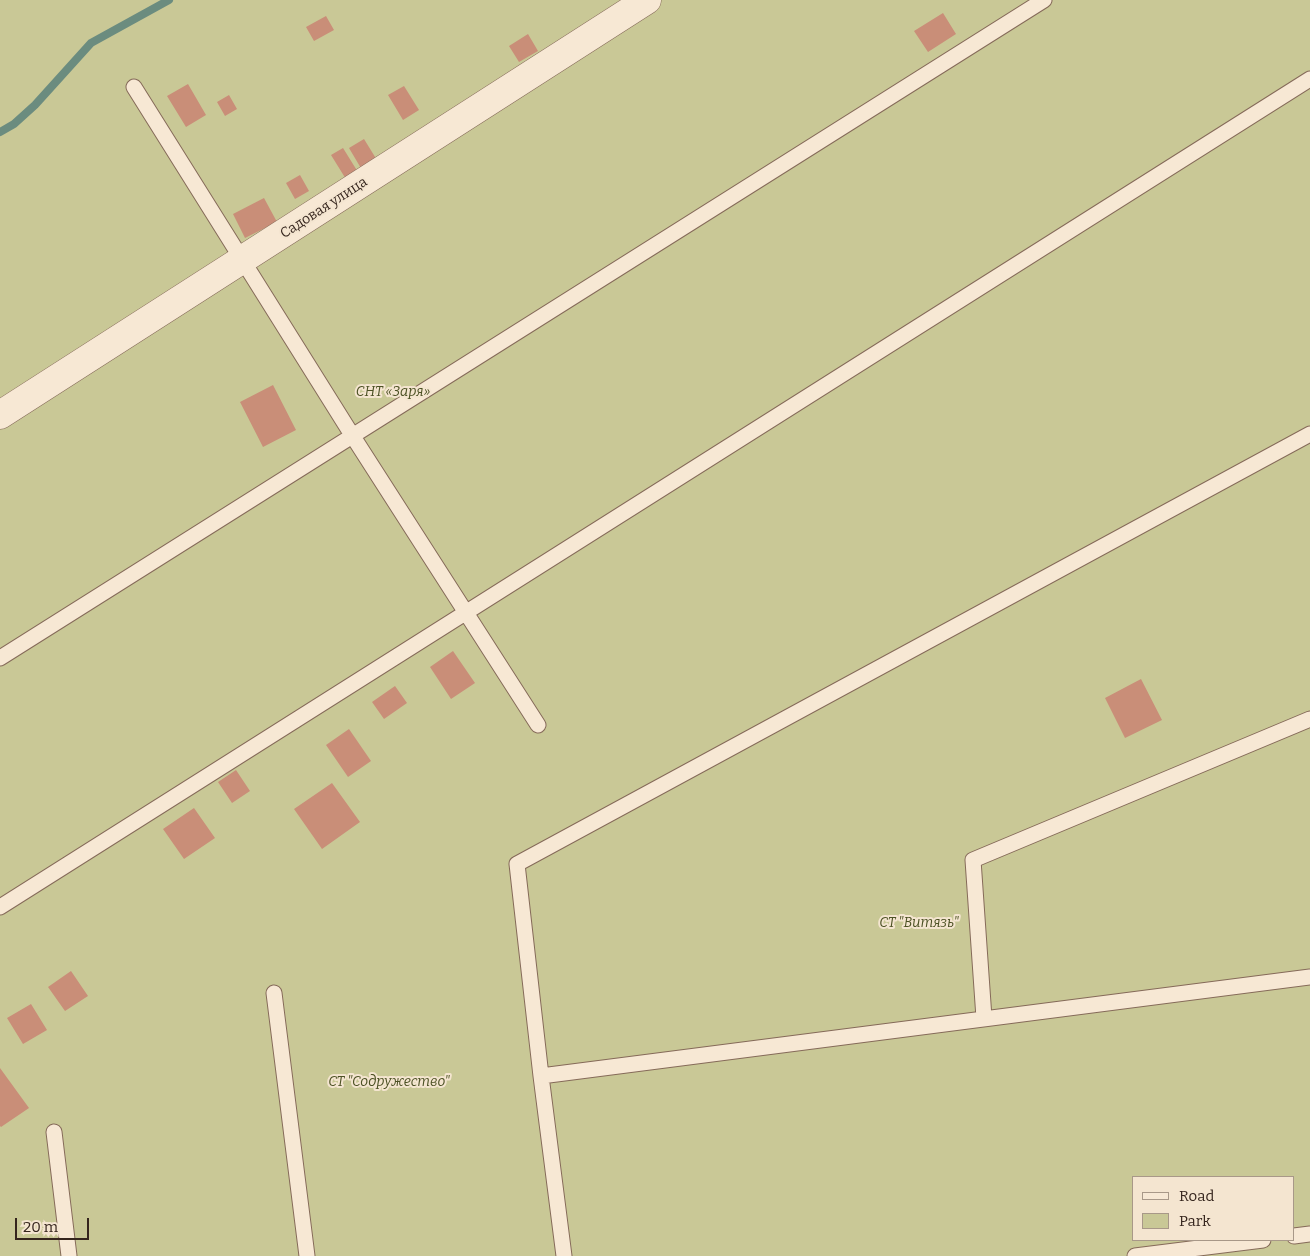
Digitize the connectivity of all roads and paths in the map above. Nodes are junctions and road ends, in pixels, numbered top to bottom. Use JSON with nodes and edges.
{"nodes":[{"id":1,"x":647,"y":0,"type":"edge"},
{"id":2,"x":1044,"y":0,"type":"edge"},
{"id":3,"x":1310,"y":79,"type":"edge"},
{"id":4,"x":134,"y":87,"type":"dead end"},
{"id":5,"x":242,"y":261,"type":"junction"},
{"id":6,"x":0,"y":415,"type":"edge"},
{"id":7,"x":1310,"y":434,"type":"edge"},
{"id":8,"x":352,"y":436,"type":"junction"},
{"id":9,"x":466,"y":612,"type":"junction"},
{"id":10,"x":0,"y":658,"type":"edge"},
{"id":11,"x":1310,"y":719,"type":"edge"},
{"id":12,"x":538,"y":725,"type":"dead end"},
{"id":13,"x":0,"y":907,"type":"edge"},
{"id":14,"x":1310,"y":978,"type":"edge"},
{"id":15,"x":274,"y":993,"type":"dead end"},
{"id":16,"x":984,"y":1018,"type":"junction"},
{"id":17,"x":541,"y":1076,"type":"junction"},
{"id":18,"x":54,"y":1132,"type":"dead end"},
{"id":19,"x":1310,"y":1234,"type":"edge"},
{"id":20,"x":1295,"y":1236,"type":"edge"},
{"id":21,"x":1255,"y":1241,"type":"edge"},
{"id":22,"x":69,"y":1256,"type":"edge"},
{"id":23,"x":307,"y":1256,"type":"edge"},
{"id":24,"x":564,"y":1256,"type":"edge"},
{"id":25,"x":1135,"y":1256,"type":"edge"}],
"edges":[{"from":1,"to":5,"type":"street","name":"Садовая улица"},
{"from":2,"to":8,"type":"lane"},
{"from":3,"to":9,"type":"lane"},
{"from":4,"to":5,"type":"lane"},
{"from":5,"to":6,"type":"street","name":"Садовая улица"},
{"from":5,"to":8,"type":"lane"},
{"from":7,"to":17,"type":"lane"},
{"from":8,"to":9,"type":"lane"},
{"from":8,"to":10,"type":"lane"},
{"from":9,"to":12,"type":"lane"},
{"from":9,"to":13,"type":"lane"},
{"from":11,"to":16,"type":"lane"},
{"from":14,"to":16,"type":"lane"},
{"from":15,"to":23,"type":"lane"},
{"from":16,"to":17,"type":"lane"},
{"from":17,"to":24,"type":"lane"},
{"from":18,"to":22,"type":"lane"},
{"from":19,"to":20,"type":"lane"},
{"from":21,"to":25,"type":"lane"}]}
